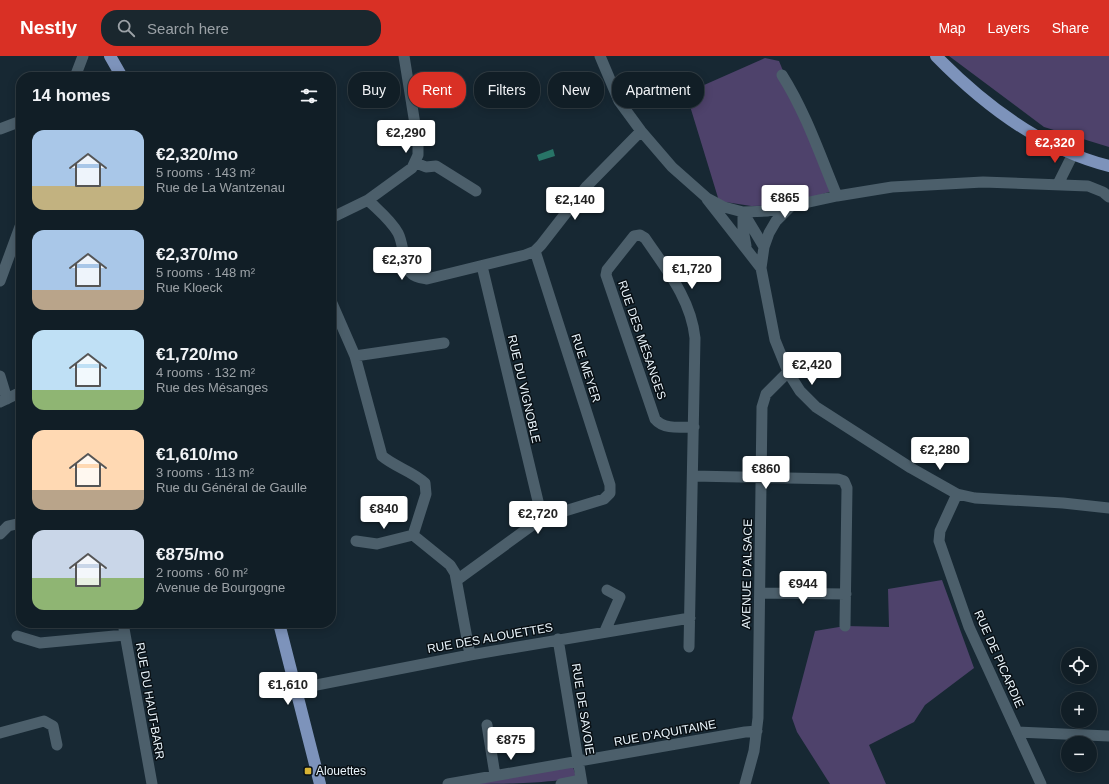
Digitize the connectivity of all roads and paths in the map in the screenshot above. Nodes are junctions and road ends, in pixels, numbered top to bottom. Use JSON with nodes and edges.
{"nodes":[{"id":1,"x":83,"y":56,"type":"edge"},
{"id":2,"x":110,"y":56,"type":"edge"},
{"id":3,"x":404,"y":56,"type":"edge"},
{"id":4,"x":600,"y":56,"type":"edge"},
{"id":5,"x":936,"y":56,"type":"edge"},
{"id":6,"x":77,"y":72,"type":"edge"},
{"id":7,"x":119,"y":72,"type":"edge"},
{"id":8,"x":782,"y":75,"type":"dead end"},
{"id":9,"x":16,"y":124,"type":"edge"},
{"id":10,"x":0,"y":129,"type":"edge"},
{"id":11,"x":641,"y":131,"type":"junction"},
{"id":12,"x":1073,"y":154,"type":"junction"},
{"id":13,"x":416,"y":163,"type":"junction"},
{"id":14,"x":1109,"y":166,"type":"edge"},
{"id":15,"x":1058,"y":184,"type":"junction"},
{"id":16,"x":476,"y":191,"type":"dead end"},
{"id":17,"x":837,"y":196,"type":"junction"},
{"id":18,"x":707,"y":198,"type":"junction"},
{"id":19,"x":1109,"y":198,"type":"edge"},
{"id":20,"x":368,"y":200,"type":"junction"},
{"id":21,"x":790,"y":207,"type":"junction"},
{"id":22,"x":743,"y":212,"type":"junction"},
{"id":23,"x":336,"y":216,"type":"edge"},
{"id":24,"x":16,"y":238,"type":"edge"},
{"id":25,"x":746,"y":247,"type":"junction"},
{"id":26,"x":764,"y":247,"type":"junction"},
{"id":27,"x":535,"y":251,"type":"junction"},
{"id":28,"x":482,"y":266,"type":"junction"},
{"id":29,"x":761,"y":268,"type":"junction"},
{"id":30,"x":0,"y":281,"type":"edge"},
{"id":31,"x":336,"y":312,"type":"edge"},
{"id":32,"x":444,"y":343,"type":"dead end"},
{"id":33,"x":355,"y":356,"type":"junction"},
{"id":34,"x":788,"y":372,"type":"junction"},
{"id":35,"x":0,"y":376,"type":"edge"},
{"id":36,"x":16,"y":395,"type":"edge"},
{"id":37,"x":4,"y":401,"type":"edge"},
{"id":38,"x":694,"y":427,"type":"junction"},
{"id":39,"x":693,"y":476,"type":"junction"},
{"id":40,"x":761,"y":478,"type":"junction"},
{"id":41,"x":957,"y":494,"type":"junction"},
{"id":42,"x":1109,"y":508,"type":"edge"},
{"id":43,"x":542,"y":518,"type":"junction"},
{"id":44,"x":16,"y":524,"type":"edge"},
{"id":45,"x":0,"y":534,"type":"edge"},
{"id":46,"x":413,"y":534,"type":"junction"},
{"id":47,"x":356,"y":541,"type":"dead end"},
{"id":48,"x":457,"y":580,"type":"junction"},
{"id":49,"x":607,"y":590,"type":"dead end"},
{"id":50,"x":760,"y":593,"type":"junction"},
{"id":51,"x":846,"y":594,"type":"junction"},
{"id":52,"x":690,"y":618,"type":"junction"},
{"id":53,"x":845,"y":626,"type":"dead end"},
{"id":54,"x":124,"y":628,"type":"edge"},
{"id":55,"x":279,"y":628,"type":"edge"},
{"id":56,"x":605,"y":631,"type":"junction"},
{"id":57,"x":125,"y":635,"type":"junction"},
{"id":58,"x":17,"y":636,"type":"dead end"},
{"id":59,"x":558,"y":639,"type":"junction"},
{"id":60,"x":690,"y":647,"type":"dead end"},
{"id":61,"x":470,"y":655,"type":"junction"},
{"id":62,"x":296,"y":689,"type":"junction"},
{"id":63,"x":487,"y":725,"type":"dead end"},
{"id":64,"x":757,"y":731,"type":"junction"},
{"id":65,"x":1017,"y":732,"type":"junction"},
{"id":66,"x":0,"y":733,"type":"edge"},
{"id":67,"x":1109,"y":736,"type":"edge"},
{"id":68,"x":57,"y":745,"type":"dead end"},
{"id":69,"x":578,"y":762,"type":"junction"},
{"id":70,"x":495,"y":776,"type":"junction"},
{"id":71,"x":581,"y":782,"type":"edge"},
{"id":72,"x":152,"y":784,"type":"edge"},
{"id":73,"x":320,"y":784,"type":"edge"},
{"id":74,"x":448,"y":784,"type":"edge"},
{"id":75,"x":561,"y":784,"type":"edge"},
{"id":76,"x":745,"y":784,"type":"edge"},
{"id":77,"x":1041,"y":784,"type":"edge"}],
"edges":[{"from":1,"to":6,"type":"street"},
{"from":2,"to":7,"type":"main road"},
{"from":3,"to":13,"type":"street"},
{"from":4,"to":11,"type":"street"},
{"from":5,"to":12,"type":"main road"},
{"from":8,"to":17,"type":"street"},
{"from":9,"to":10,"type":"street"},
{"from":11,"to":18,"type":"street"},
{"from":11,"to":27,"type":"street"},
{"from":12,"to":14,"type":"main road"},
{"from":12,"to":15,"type":"street"},
{"from":13,"to":16,"type":"street"},
{"from":13,"to":20,"type":"street"},
{"from":15,"to":17,"type":"street"},
{"from":15,"to":19,"type":"street"},
{"from":17,"to":21,"type":"street"},
{"from":18,"to":22,"type":"street"},
{"from":18,"to":25,"type":"street"},
{"from":20,"to":23,"type":"street"},
{"from":20,"to":28,"type":"street"},
{"from":21,"to":22,"type":"street"},
{"from":21,"to":26,"type":"street"},
{"from":22,"to":25,"type":"street"},
{"from":22,"to":26,"type":"street"},
{"from":24,"to":30,"type":"street"},
{"from":25,"to":29,"type":"street"},
{"from":26,"to":29,"type":"street"},
{"from":27,"to":28,"type":"street"},
{"from":27,"to":43,"type":"street","name":"RUE MEYER"},
{"from":28,"to":43,"type":"street","name":"RUE DU VIGNOBLE"},
{"from":29,"to":34,"type":"street"},
{"from":31,"to":33,"type":"street"},
{"from":32,"to":33,"type":"street"},
{"from":33,"to":46,"type":"street"},
{"from":34,"to":40,"type":"street","name":"AVENUE D'ALSACE"},
{"from":34,"to":41,"type":"street"},
{"from":35,"to":37,"type":"street"},
{"from":36,"to":37,"type":"street"},
{"from":38,"to":38,"type":"street","name":"RUE DES MÉSANGES"},
{"from":38,"to":39,"type":"street","name":"RUE DES MÉSANGES"},
{"from":39,"to":40,"type":"street"},
{"from":39,"to":52,"type":"street","name":"RUE DES MÉSANGES"},
{"from":40,"to":50,"type":"street","name":"AVENUE D'ALSACE"},
{"from":40,"to":51,"type":"street"},
{"from":41,"to":42,"type":"street"},
{"from":41,"to":65,"type":"street","name":"RUE DE PICARDIE"},
{"from":43,"to":48,"type":"street"},
{"from":44,"to":45,"type":"street"},
{"from":46,"to":47,"type":"street"},
{"from":46,"to":48,"type":"street"},
{"from":48,"to":61,"type":"street"},
{"from":49,"to":56,"type":"street"},
{"from":50,"to":51,"type":"street"},
{"from":50,"to":64,"type":"street","name":"AVENUE D'ALSACE"},
{"from":51,"to":53,"type":"street"},
{"from":52,"to":56,"type":"street","name":"RUE DES ALOUETTES"},
{"from":52,"to":60,"type":"street","name":"RUE DES MÉSANGES"},
{"from":54,"to":57,"type":"street","name":"RUE DU HAUT-BARR"},
{"from":55,"to":62,"type":"main road"},
{"from":56,"to":59,"type":"street","name":"RUE DES ALOUETTES"},
{"from":57,"to":58,"type":"street"},
{"from":57,"to":72,"type":"street","name":"RUE DU HAUT-BARR"},
{"from":59,"to":61,"type":"street","name":"RUE DES ALOUETTES"},
{"from":59,"to":69,"type":"street","name":"RUE DE SAVOIE"},
{"from":61,"to":62,"type":"street","name":"RUE DES ALOUETTES"},
{"from":62,"to":73,"type":"main road"},
{"from":63,"to":70,"type":"street"},
{"from":64,"to":69,"type":"street","name":"RUE D'AQUITAINE"},
{"from":64,"to":76,"type":"street","name":"AVENUE D'ALSACE"},
{"from":65,"to":67,"type":"street"},
{"from":65,"to":77,"type":"street","name":"RUE DE PICARDIE"},
{"from":66,"to":68,"type":"street"},
{"from":69,"to":70,"type":"street","name":"RUE D'AQUITAINE"},
{"from":69,"to":71,"type":"street","name":"RUE DE SAVOIE"},
{"from":70,"to":74,"type":"street","name":"RUE D'AQUITAINE"},
{"from":71,"to":75,"type":"street"}]}
